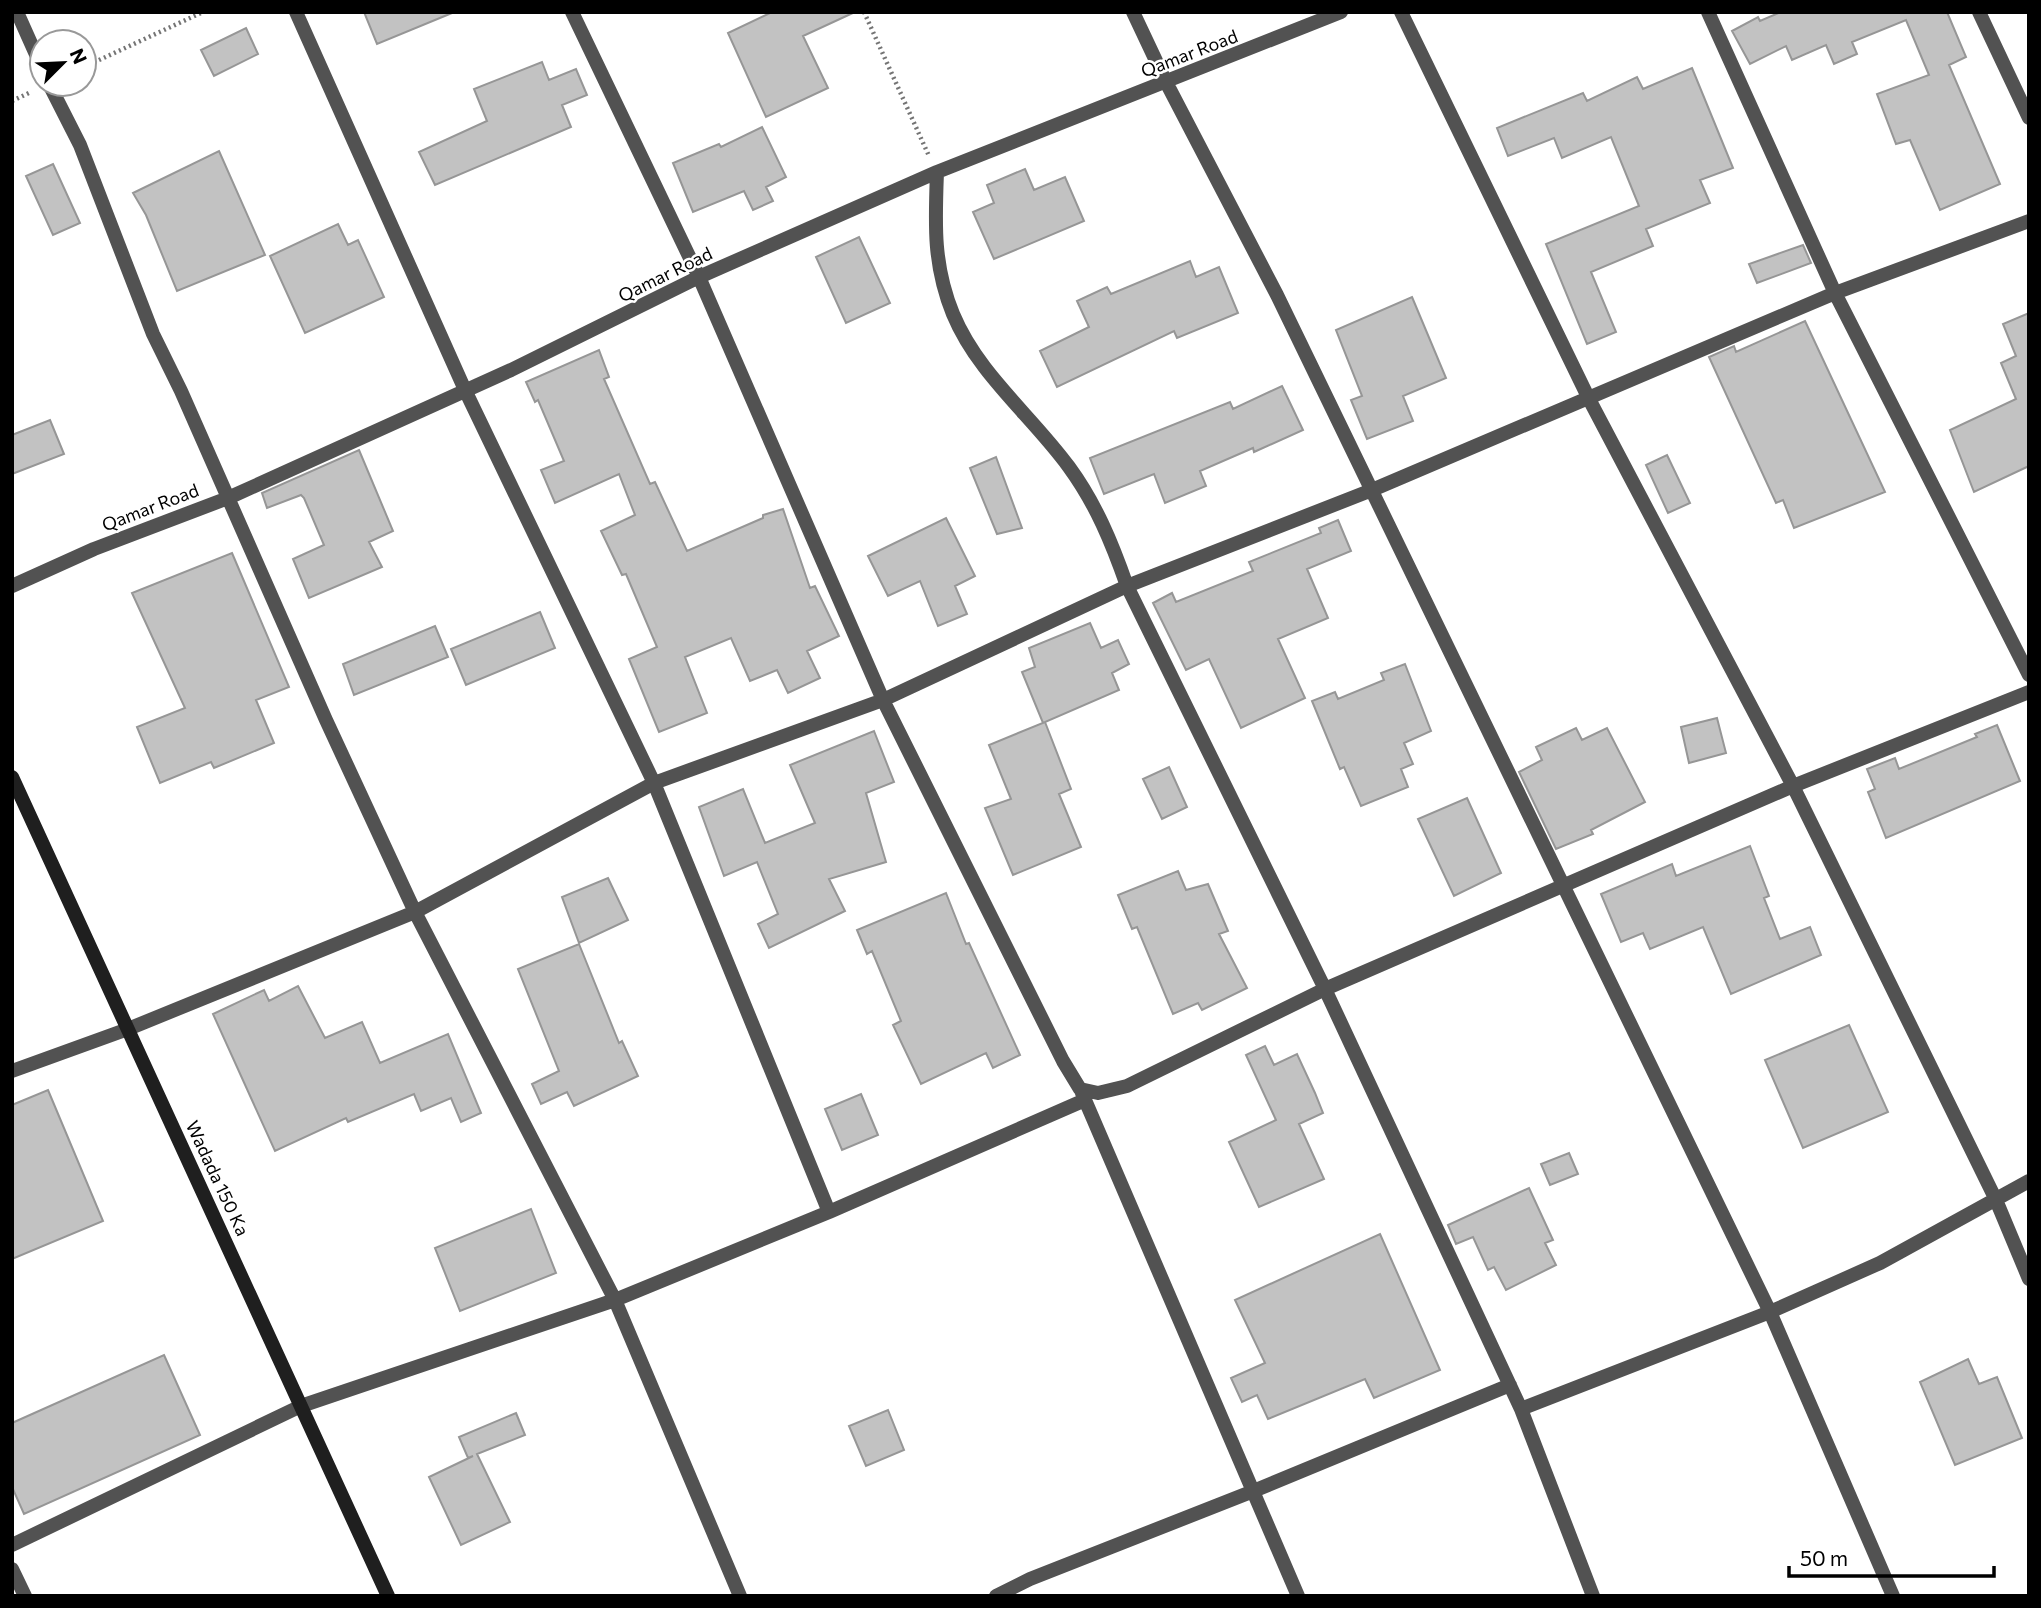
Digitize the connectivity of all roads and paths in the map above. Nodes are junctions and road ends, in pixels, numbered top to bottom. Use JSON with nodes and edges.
{"nodes":[{"id":1,"x":17,"y":12,"type":"edge"},
{"id":2,"x":204,"y":12,"type":"edge"},
{"id":3,"x":296,"y":12,"type":"edge"},
{"id":4,"x":572,"y":12,"type":"edge"},
{"id":5,"x":864,"y":12,"type":"edge"},
{"id":6,"x":1133,"y":12,"type":"edge"},
{"id":7,"x":1341,"y":12,"type":"edge"},
{"id":8,"x":1401,"y":12,"type":"edge"},
{"id":9,"x":1708,"y":12,"type":"edge"},
{"id":10,"x":1979,"y":12,"type":"edge"},
{"id":11,"x":28,"y":37,"type":"edge"},
{"id":12,"x":98,"y":61,"type":"edge"},
{"id":13,"x":1166,"y":82,"type":"junction"},
{"id":14,"x":56,"y":98,"type":"edge"},
{"id":15,"x":2029,"y":118,"type":"edge"},
{"id":16,"x":937,"y":172,"type":"junction"},
{"id":17,"x":2029,"y":221,"type":"edge"},
{"id":18,"x":699,"y":277,"type":"junction"},
{"id":19,"x":1835,"y":293,"type":"junction"},
{"id":20,"x":465,"y":390,"type":"junction"},
{"id":21,"x":1589,"y":399,"type":"junction"},
{"id":22,"x":1372,"y":490,"type":"junction"},
{"id":23,"x":228,"y":498,"type":"junction"},
{"id":24,"x":12,"y":586,"type":"edge"},
{"id":25,"x":1127,"y":586,"type":"junction"},
{"id":26,"x":2029,"y":675,"type":"edge"},
{"id":27,"x":2029,"y":692,"type":"edge"},
{"id":28,"x":883,"y":700,"type":"junction"},
{"id":29,"x":12,"y":777,"type":"edge"},
{"id":30,"x":654,"y":783,"type":"junction"},
{"id":31,"x":1793,"y":786,"type":"junction"},
{"id":32,"x":1565,"y":887,"type":"junction"},
{"id":33,"x":415,"y":912,"type":"junction"},
{"id":34,"x":1325,"y":989,"type":"junction"},
{"id":35,"x":128,"y":1029,"type":"junction"},
{"id":36,"x":12,"y":1071,"type":"edge"},
{"id":37,"x":1083,"y":1094,"type":"junction"},
{"id":38,"x":2029,"y":1181,"type":"edge"},
{"id":39,"x":1996,"y":1200,"type":"junction"},
{"id":40,"x":829,"y":1212,"type":"junction"},
{"id":41,"x":2029,"y":1279,"type":"edge"},
{"id":42,"x":615,"y":1300,"type":"junction"},
{"id":43,"x":1770,"y":1312,"type":"junction"},
{"id":44,"x":1510,"y":1385,"type":"junction"},
{"id":45,"x":301,"y":1406,"type":"junction"},
{"id":46,"x":1521,"y":1409,"type":"junction"},
{"id":47,"x":1251,"y":1492,"type":"junction"},
{"id":48,"x":12,"y":1545,"type":"edge"},
{"id":49,"x":12,"y":1569,"type":"edge"},
{"id":50,"x":25,"y":1596,"type":"edge"},
{"id":51,"x":388,"y":1596,"type":"edge"},
{"id":52,"x":740,"y":1596,"type":"edge"},
{"id":53,"x":996,"y":1596,"type":"edge"},
{"id":54,"x":1298,"y":1596,"type":"edge"},
{"id":55,"x":1593,"y":1596,"type":"edge"},
{"id":56,"x":1893,"y":1596,"type":"edge"}],
"edges":[{"from":1,"to":11,"type":"street"},
{"from":2,"to":12,"type":"path"},
{"from":3,"to":20,"type":"street"},
{"from":4,"to":18,"type":"street"},
{"from":5,"to":16,"type":"path"},
{"from":6,"to":13,"type":"street"},
{"from":7,"to":13,"type":"street","name":"Qamar Road"},
{"from":8,"to":21,"type":"street"},
{"from":9,"to":19,"type":"street"},
{"from":10,"to":15,"type":"street"},
{"from":13,"to":16,"type":"street","name":"Qamar Road"},
{"from":13,"to":22,"type":"street"},
{"from":14,"to":23,"type":"street"},
{"from":16,"to":18,"type":"street","name":"Qamar Road"},
{"from":16,"to":25,"type":"street"},
{"from":17,"to":19,"type":"street"},
{"from":18,"to":20,"type":"street","name":"Qamar Road"},
{"from":18,"to":28,"type":"street"},
{"from":19,"to":21,"type":"street"},
{"from":19,"to":26,"type":"street"},
{"from":20,"to":23,"type":"street","name":"Qamar Road"},
{"from":20,"to":30,"type":"street"},
{"from":21,"to":22,"type":"street"},
{"from":21,"to":31,"type":"street"},
{"from":22,"to":25,"type":"street"},
{"from":22,"to":32,"type":"street"},
{"from":23,"to":24,"type":"street","name":"Qamar Road"},
{"from":23,"to":33,"type":"street"},
{"from":25,"to":28,"type":"street"},
{"from":25,"to":34,"type":"street"},
{"from":27,"to":31,"type":"street"},
{"from":28,"to":30,"type":"street"},
{"from":28,"to":37,"type":"street"},
{"from":29,"to":35,"type":"street","name":"Wadada 150 Ka"},
{"from":30,"to":33,"type":"street"},
{"from":30,"to":40,"type":"street"},
{"from":31,"to":32,"type":"street"},
{"from":31,"to":39,"type":"street"},
{"from":32,"to":34,"type":"street"},
{"from":32,"to":43,"type":"street"},
{"from":33,"to":35,"type":"street"},
{"from":33,"to":42,"type":"street"},
{"from":34,"to":37,"type":"street"},
{"from":34,"to":44,"type":"street"},
{"from":35,"to":36,"type":"street"},
{"from":35,"to":45,"type":"street","name":"Wadada 150 Ka"},
{"from":37,"to":40,"type":"street"},
{"from":37,"to":47,"type":"street"},
{"from":38,"to":39,"type":"street"},
{"from":39,"to":41,"type":"street"},
{"from":39,"to":43,"type":"street"},
{"from":40,"to":42,"type":"street"},
{"from":42,"to":45,"type":"street"},
{"from":42,"to":52,"type":"street"},
{"from":43,"to":46,"type":"street"},
{"from":43,"to":56,"type":"street"},
{"from":44,"to":46,"type":"street"},
{"from":44,"to":47,"type":"street"},
{"from":45,"to":48,"type":"street"},
{"from":45,"to":51,"type":"street","name":"Wadada 150 Ka"},
{"from":46,"to":55,"type":"street"},
{"from":47,"to":53,"type":"street"},
{"from":47,"to":54,"type":"street"},
{"from":49,"to":50,"type":"street"}]}
